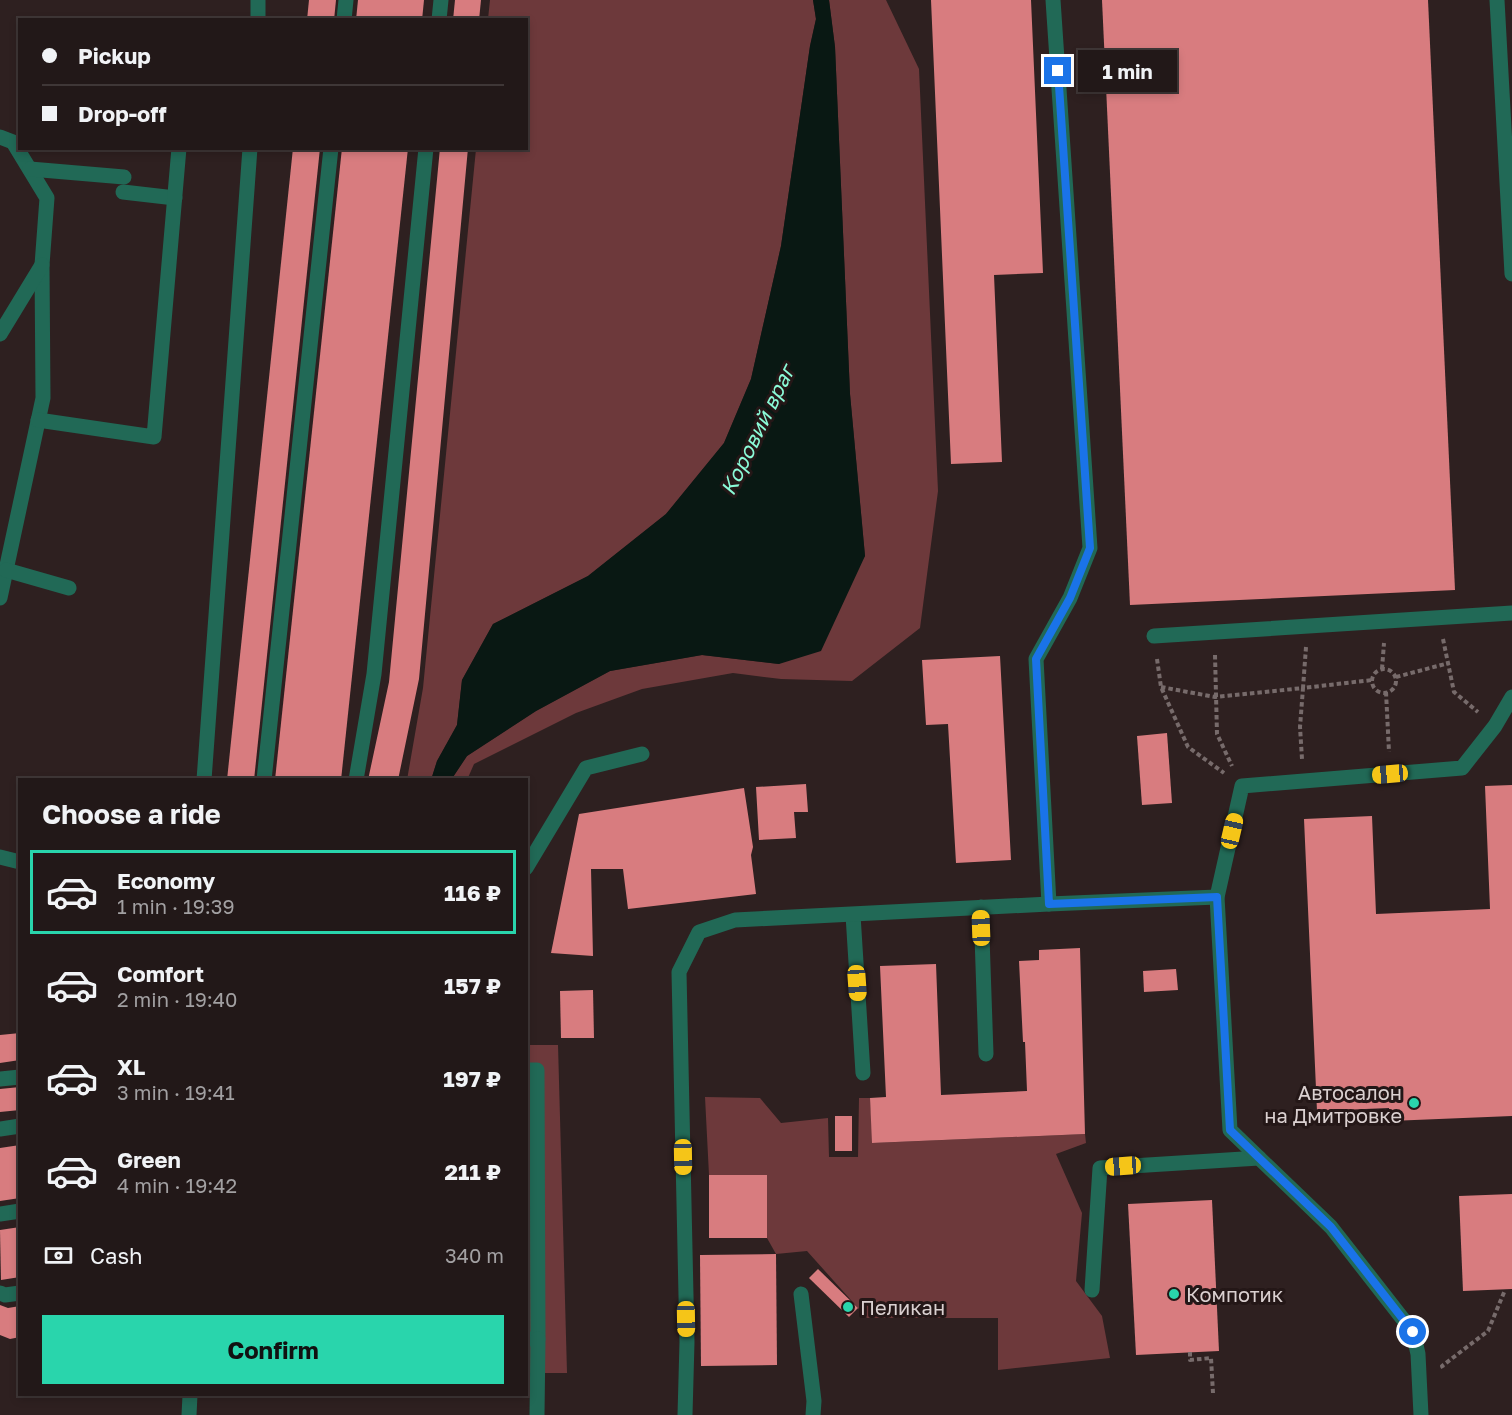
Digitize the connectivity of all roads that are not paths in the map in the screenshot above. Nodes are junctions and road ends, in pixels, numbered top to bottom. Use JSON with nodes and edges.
{"nodes":[{"id":1,"x":258,"y":0,"type":"edge"},
{"id":2,"x":346,"y":0,"type":"edge"},
{"id":3,"x":441,"y":0,"type":"edge"},
{"id":4,"x":1053,"y":0,"type":"edge"},
{"id":5,"x":1497,"y":0,"type":"edge"},
{"id":6,"x":258,"y":18,"type":"edge"},
{"id":7,"x":344,"y":18,"type":"edge"},
{"id":8,"x":439,"y":18,"type":"edge"},
{"id":9,"x":0,"y":137,"type":"edge"},
{"id":10,"x":18,"y":150,"type":"edge"},
{"id":11,"x":18,"y":150,"type":"edge"},
{"id":12,"x":179,"y":150,"type":"edge"},
{"id":13,"x":250,"y":150,"type":"edge"},
{"id":14,"x":331,"y":150,"type":"edge"},
{"id":15,"x":426,"y":150,"type":"edge"},
{"id":16,"x":30,"y":169,"type":"junction"},
{"id":17,"x":175,"y":198,"type":"junction"},
{"id":18,"x":42,"y":265,"type":"junction"},
{"id":19,"x":1512,"y":274,"type":"edge"},
{"id":20,"x":0,"y":334,"type":"edge"},
{"id":21,"x":38,"y":420,"type":"junction"},
{"id":22,"x":6,"y":570,"type":"junction"},
{"id":23,"x":69,"y":588,"type":"dead end"},
{"id":24,"x":0,"y":598,"type":"edge"},
{"id":25,"x":1512,"y":613,"type":"edge"},
{"id":26,"x":1154,"y":636,"type":"road end"},
{"id":27,"x":1512,"y":697,"type":"edge"},
{"id":28,"x":642,"y":754,"type":"dead end"},
{"id":29,"x":204,"y":778,"type":"edge"},
{"id":30,"x":264,"y":778,"type":"edge"},
{"id":31,"x":356,"y":778,"type":"edge"},
{"id":32,"x":0,"y":857,"type":"edge"},
{"id":33,"x":18,"y":862,"type":"edge"},
{"id":34,"x":528,"y":865,"type":"edge"},
{"id":35,"x":1217,"y":897,"type":"junction"},
{"id":36,"x":1049,"y":904,"type":"junction"},
{"id":37,"x":981,"y":907,"type":"junction"},
{"id":38,"x":853,"y":915,"type":"junction"},
{"id":39,"x":986,"y":1054,"type":"dead end"},
{"id":40,"x":528,"y":1070,"type":"edge"},
{"id":41,"x":863,"y":1073,"type":"dead end"},
{"id":42,"x":18,"y":1077,"type":"edge"},
{"id":43,"x":0,"y":1079,"type":"edge"},
{"id":44,"x":18,"y":1126,"type":"edge"},
{"id":45,"x":0,"y":1129,"type":"edge"},
{"id":46,"x":1259,"y":1158,"type":"junction"},
{"id":47,"x":18,"y":1211,"type":"edge"},
{"id":48,"x":0,"y":1214,"type":"edge"},
{"id":49,"x":1092,"y":1290,"type":"dead end"},
{"id":50,"x":0,"y":1293,"type":"edge"},
{"id":51,"x":18,"y":1293,"type":"edge"},
{"id":52,"x":801,"y":1294,"type":"dead end"},
{"id":53,"x":532,"y":1339,"type":"edge"},
{"id":54,"x":190,"y":1396,"type":"edge"},
{"id":55,"x":189,"y":1415,"type":"edge"},
{"id":56,"x":537,"y":1415,"type":"edge"},
{"id":57,"x":685,"y":1415,"type":"edge"},
{"id":58,"x":813,"y":1415,"type":"edge"},
{"id":59,"x":1421,"y":1415,"type":"edge"}],
"edges":[{"from":1,"to":6,"type":"street"},
{"from":2,"to":7,"type":"street"},
{"from":3,"to":8,"type":"street"},
{"from":4,"to":36,"type":"street"},
{"from":5,"to":19,"type":"street"},
{"from":9,"to":10,"type":"street"},
{"from":11,"to":16,"type":"street"},
{"from":12,"to":17,"type":"street"},
{"from":13,"to":29,"type":"street"},
{"from":14,"to":30,"type":"street"},
{"from":15,"to":31,"type":"street"},
{"from":16,"to":17,"type":"street"},
{"from":16,"to":18,"type":"street"},
{"from":17,"to":21,"type":"street"},
{"from":18,"to":20,"type":"street"},
{"from":18,"to":21,"type":"street"},
{"from":21,"to":22,"type":"street"},
{"from":22,"to":23,"type":"street"},
{"from":22,"to":24,"type":"street"},
{"from":25,"to":26,"type":"street"},
{"from":27,"to":35,"type":"street"},
{"from":28,"to":34,"type":"street"},
{"from":32,"to":33,"type":"street"},
{"from":35,"to":36,"type":"street"},
{"from":35,"to":46,"type":"street"},
{"from":36,"to":37,"type":"street"},
{"from":37,"to":38,"type":"street"},
{"from":37,"to":39,"type":"street"},
{"from":38,"to":41,"type":"street"},
{"from":38,"to":57,"type":"street"},
{"from":40,"to":53,"type":"street"},
{"from":42,"to":43,"type":"street"},
{"from":44,"to":45,"type":"street"},
{"from":46,"to":49,"type":"street"},
{"from":46,"to":59,"type":"street"},
{"from":47,"to":48,"type":"street"},
{"from":50,"to":51,"type":"street"},
{"from":52,"to":58,"type":"street"},
{"from":53,"to":56,"type":"street"},
{"from":54,"to":55,"type":"street"}]}
